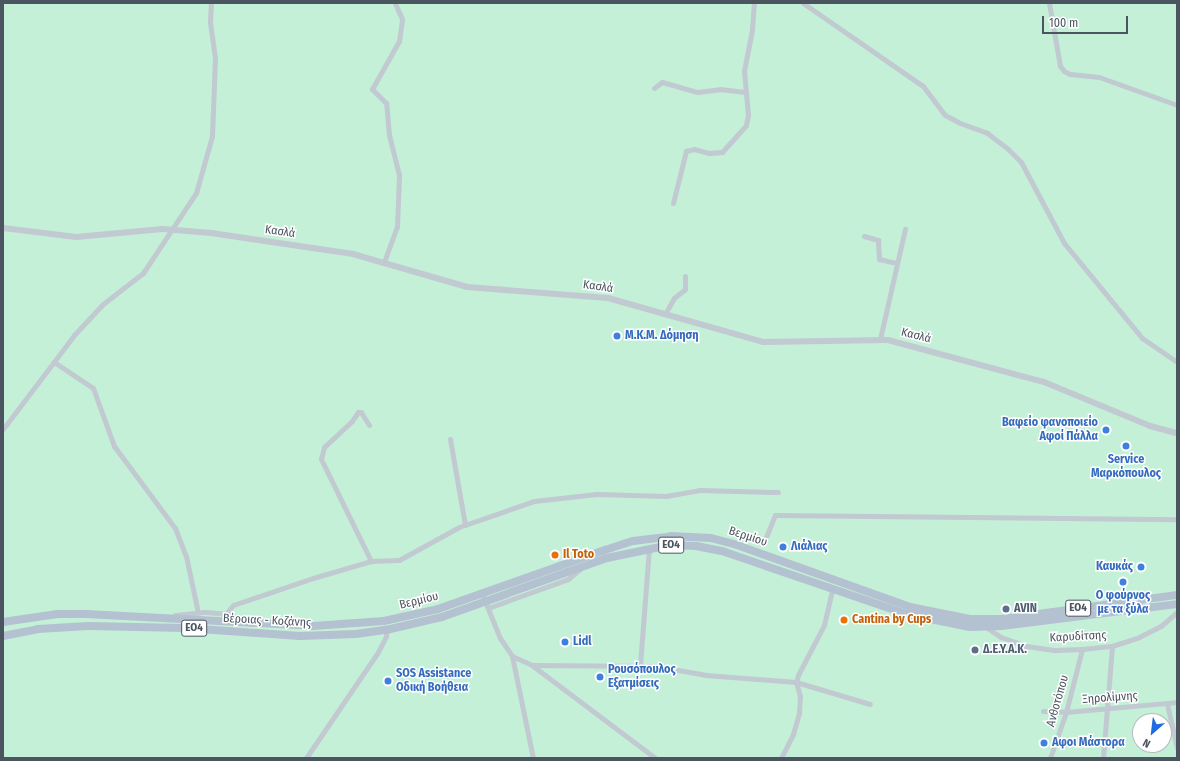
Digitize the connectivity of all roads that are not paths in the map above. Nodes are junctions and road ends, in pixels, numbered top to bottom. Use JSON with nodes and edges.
{"nodes":[{"id":1,"x":211,"y":3,"type":"edge"},
{"id":2,"x":395,"y":3,"type":"edge"},
{"id":3,"x":754,"y":3,"type":"edge"},
{"id":4,"x":803,"y":3,"type":"edge"},
{"id":5,"x":1049,"y":3,"type":"edge"},
{"id":6,"x":654,"y":88,"type":"dead end"},
{"id":7,"x":745,"y":92,"type":"junction"},
{"id":8,"x":1177,"y":105,"type":"edge"},
{"id":9,"x":673,"y":203,"type":"dead end"},
{"id":10,"x":3,"y":228,"type":"edge"},
{"id":11,"x":170,"y":229,"type":"junction"},
{"id":12,"x":904,"y":229,"type":"dead end"},
{"id":13,"x":864,"y":236,"type":"dead end"},
{"id":14,"x":384,"y":262,"type":"junction"},
{"id":15,"x":896,"y":263,"type":"junction"},
{"id":16,"x":685,"y":276,"type":"dead end"},
{"id":17,"x":665,"y":314,"type":"junction"},
{"id":18,"x":880,"y":339,"type":"junction"},
{"id":19,"x":54,"y":362,"type":"junction"},
{"id":20,"x":1177,"y":362,"type":"edge"},
{"id":21,"x":369,"y":425,"type":"dead end"},
{"id":22,"x":3,"y":429,"type":"edge"},
{"id":23,"x":1177,"y":433,"type":"edge"},
{"id":24,"x":450,"y":439,"type":"dead end"},
{"id":25,"x":778,"y":492,"type":"dead end"},
{"id":26,"x":1177,"y":519,"type":"edge"},
{"id":27,"x":465,"y":524,"type":"junction"},
{"id":28,"x":745,"y":538,"type":"dead end"},
{"id":29,"x":649,"y":548,"type":"junction"},
{"id":30,"x":371,"y":562,"type":"junction"},
{"id":31,"x":832,"y":590,"type":"junction"},
{"id":32,"x":1177,"y":595,"type":"edge"},
{"id":33,"x":485,"y":601,"type":"junction"},
{"id":34,"x":1177,"y":604,"type":"edge"},
{"id":35,"x":1177,"y":612,"type":"edge"},
{"id":36,"x":198,"y":613,"type":"junction"},
{"id":37,"x":226,"y":614,"type":"junction"},
{"id":38,"x":157,"y":616,"type":"junction"},
{"id":39,"x":978,"y":620,"type":"junction"},
{"id":40,"x":384,"y":621,"type":"joint"},
{"id":41,"x":3,"y":622,"type":"edge"},
{"id":42,"x":270,"y":624,"type":"junction"},
{"id":43,"x":986,"y":627,"type":"junction"},
{"id":44,"x":386,"y":630,"type":"junction"},
{"id":45,"x":3,"y":636,"type":"edge"},
{"id":46,"x":1112,"y":646,"type":"junction"},
{"id":47,"x":1082,"y":649,"type":"junction"},
{"id":48,"x":512,"y":656,"type":"junction"},
{"id":49,"x":532,"y":665,"type":"junction"},
{"id":50,"x":640,"y":665,"type":"junction"},
{"id":51,"x":796,"y":682,"type":"junction"},
{"id":52,"x":1177,"y":702,"type":"edge"},
{"id":53,"x":870,"y":704,"type":"dead end"},
{"id":54,"x":1167,"y":704,"type":"junction"},
{"id":55,"x":1106,"y":706,"type":"junction"},
{"id":56,"x":1044,"y":711,"type":"dead end"},
{"id":57,"x":1066,"y":712,"type":"junction"},
{"id":58,"x":1177,"y":748,"type":"edge"},
{"id":59,"x":306,"y":758,"type":"edge"},
{"id":60,"x":533,"y":758,"type":"edge"},
{"id":61,"x":655,"y":758,"type":"edge"},
{"id":62,"x":781,"y":758,"type":"edge"},
{"id":63,"x":1050,"y":758,"type":"edge"},
{"id":64,"x":1104,"y":758,"type":"edge"}],
"edges":[{"from":1,"to":11,"type":"street"},
{"from":2,"to":14,"type":"street"},
{"from":3,"to":7,"type":"street"},
{"from":4,"to":20,"type":"street"},
{"from":5,"to":8,"type":"street"},
{"from":6,"to":7,"type":"street"},
{"from":7,"to":9,"type":"street"},
{"from":10,"to":11,"type":"street","name":"Κασλά"},
{"from":11,"to":14,"type":"street","name":"Κασλά"},
{"from":11,"to":19,"type":"street"},
{"from":12,"to":15,"type":"street"},
{"from":13,"to":15,"type":"street"},
{"from":14,"to":17,"type":"street","name":"Κασλά"},
{"from":15,"to":18,"type":"street"},
{"from":16,"to":17,"type":"street"},
{"from":17,"to":18,"type":"street","name":"Κασλά"},
{"from":18,"to":23,"type":"street","name":"Κασλά"},
{"from":19,"to":22,"type":"street"},
{"from":19,"to":36,"type":"street"},
{"from":21,"to":30,"type":"street"},
{"from":24,"to":27,"type":"street"},
{"from":25,"to":27,"type":"street"},
{"from":26,"to":28,"type":"street"},
{"from":27,"to":30,"type":"street"},
{"from":29,"to":31,"type":"main road","name":"Βερμίου","number":"ΕΟ4"},
{"from":29,"to":33,"type":"main road","name":"Βερμίου","number":"ΕΟ4"},
{"from":29,"to":50,"type":"street"},
{"from":30,"to":37,"type":"street"},
{"from":31,"to":43,"type":"main road","name":"Βερμίου","number":"ΕΟ4"},
{"from":31,"to":51,"type":"street"},
{"from":32,"to":39,"type":"main road","name":"Βερμίου","number":"ΕΟ4"},
{"from":33,"to":39,"type":"main road","name":"Βερμίου","number":"ΕΟ4"},
{"from":33,"to":40,"type":"main road","name":"Βερμίου","number":"ΕΟ4"},
{"from":33,"to":44,"type":"main road","name":"Βερμίου","number":"ΕΟ4"},
{"from":33,"to":48,"type":"street"},
{"from":34,"to":43,"type":"main road","name":"Βερμίου","number":"ΕΟ4"},
{"from":35,"to":46,"type":"street","name":"Καρυδίτσης"},
{"from":36,"to":37,"type":"street"},
{"from":36,"to":38,"type":"street"},
{"from":37,"to":42,"type":"street"},
{"from":38,"to":41,"type":"main road","name":"Βέροιας - Κοζάνης","number":"ΕΟ4"},
{"from":38,"to":42,"type":"main road","name":"Βέροιας - Κοζάνης","number":"ΕΟ4"},
{"from":39,"to":43,"type":"street","name":"Καρυδίτσης"},
{"from":40,"to":42,"type":"main road","name":"Βέροιας - Κοζάνης","number":"ΕΟ4"},
{"from":43,"to":47,"type":"street","name":"Καρυδίτσης"},
{"from":44,"to":45,"type":"main road","name":"Βέροιας - Κοζάνης","number":"ΕΟ4"},
{"from":44,"to":59,"type":"street"},
{"from":46,"to":47,"type":"street","name":"Καρυδίτσης"},
{"from":46,"to":55,"type":"street"},
{"from":47,"to":57,"type":"street","name":"Ανθοτόπου"},
{"from":48,"to":49,"type":"street"},
{"from":48,"to":60,"type":"street"},
{"from":49,"to":50,"type":"street"},
{"from":49,"to":61,"type":"street"},
{"from":50,"to":51,"type":"street"},
{"from":51,"to":53,"type":"street"},
{"from":51,"to":62,"type":"street"},
{"from":52,"to":54,"type":"street","name":"Ξηρολίμνης"},
{"from":54,"to":55,"type":"street","name":"Ξηρολίμνης"},
{"from":54,"to":58,"type":"street"},
{"from":55,"to":57,"type":"street","name":"Ξηρολίμνης"},
{"from":55,"to":64,"type":"street"},
{"from":56,"to":57,"type":"street","name":"Ξηρολίμνης"},
{"from":57,"to":63,"type":"street","name":"Ανθοτόπου"}]}
